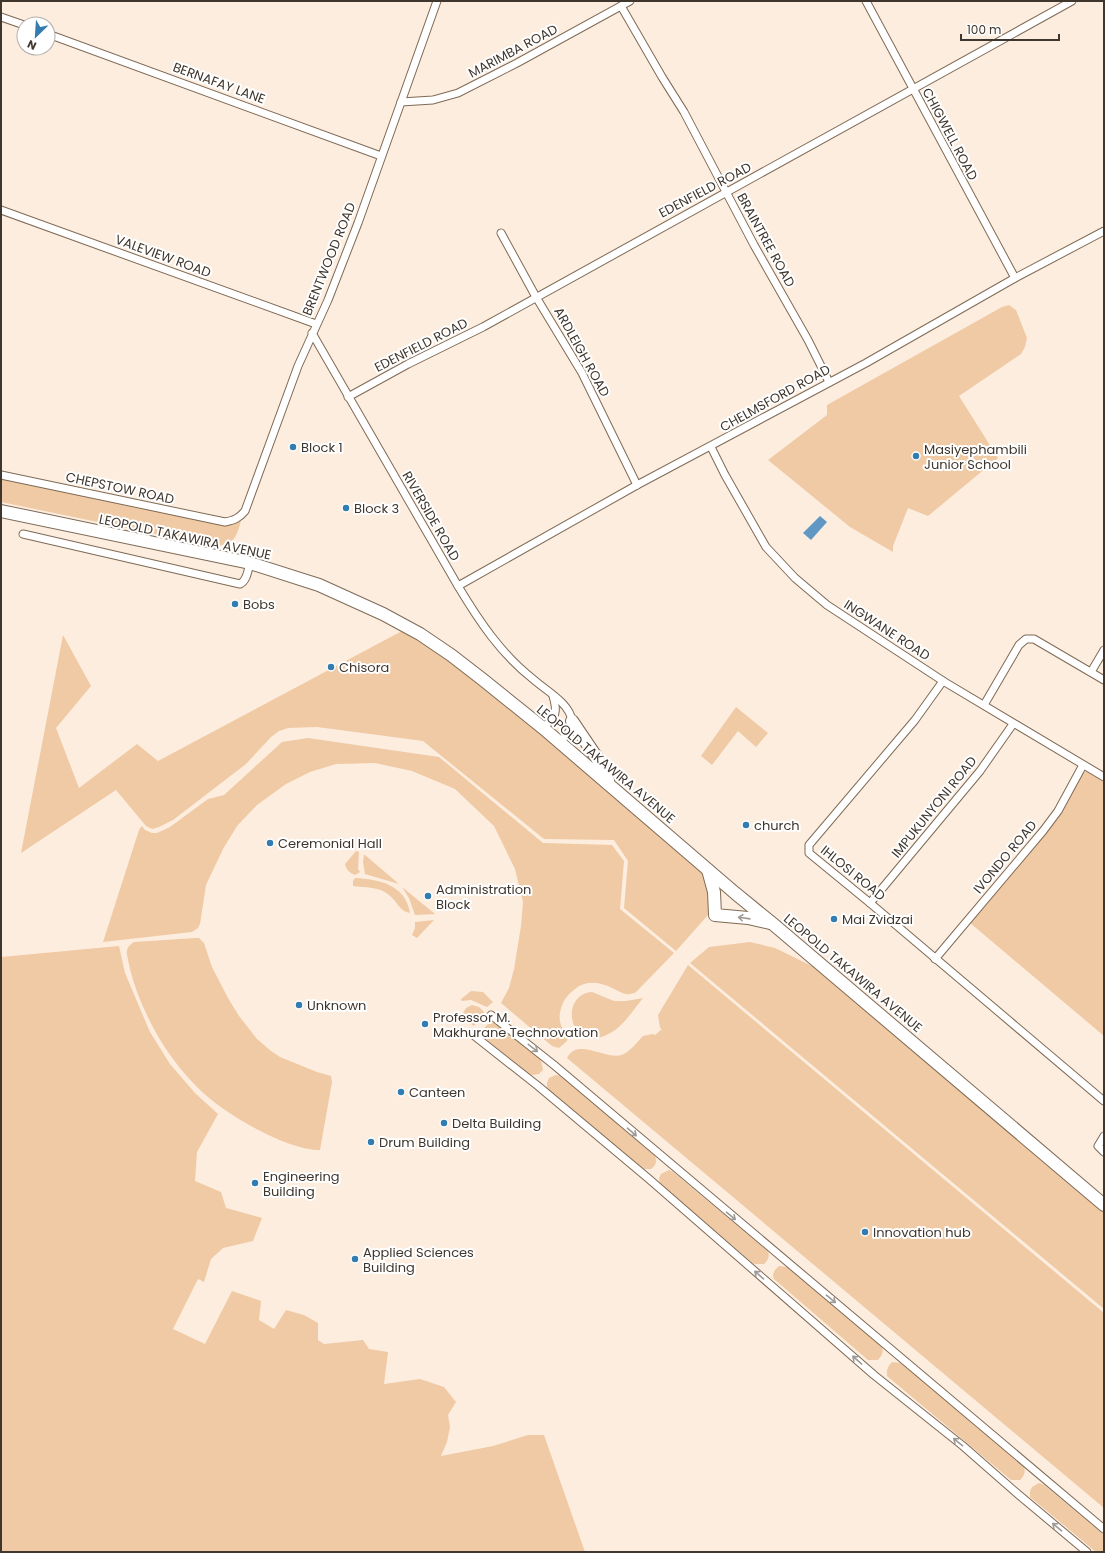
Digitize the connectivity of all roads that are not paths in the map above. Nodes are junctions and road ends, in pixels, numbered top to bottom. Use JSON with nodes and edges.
{"nodes":[{"id":1,"x":438,"y":1,"type":"edge"},
{"id":2,"x":630,"y":1,"type":"edge"},
{"id":3,"x":866,"y":1,"type":"edge"},
{"id":4,"x":1072,"y":1,"type":"edge"},
{"id":5,"x":621,"y":6,"type":"junction"},
{"id":6,"x":1,"y":17,"type":"edge"},
{"id":7,"x":16,"y":22,"type":"edge"},
{"id":8,"x":56,"y":37,"type":"edge"},
{"id":9,"x":913,"y":90,"type":"junction"},
{"id":10,"x":401,"y":102,"type":"junction"},
{"id":11,"x":381,"y":156,"type":"junction"},
{"id":12,"x":726,"y":192,"type":"junction"},
{"id":13,"x":1,"y":210,"type":"edge"},
{"id":14,"x":1104,"y":231,"type":"edge"},
{"id":15,"x":501,"y":233,"type":"dead end"},
{"id":16,"x":1015,"y":278,"type":"junction"},
{"id":17,"x":536,"y":297,"type":"junction"},
{"id":18,"x":316,"y":324,"type":"junction"},
{"id":19,"x":312,"y":333,"type":"junction"},
{"id":20,"x":829,"y":382,"type":"junction"},
{"id":21,"x":348,"y":397,"type":"junction"},
{"id":22,"x":711,"y":447,"type":"junction"},
{"id":23,"x":1,"y":475,"type":"edge"},
{"id":24,"x":637,"y":485,"type":"junction"},
{"id":25,"x":1,"y":511,"type":"edge"},
{"id":26,"x":234,"y":520,"type":"joint"},
{"id":27,"x":23,"y":534,"type":"dead end"},
{"id":28,"x":250,"y":563,"type":"junction"},
{"id":29,"x":458,"y":586,"type":"junction"},
{"id":30,"x":1104,"y":650,"type":"edge"},
{"id":31,"x":1092,"y":672,"type":"junction"},
{"id":32,"x":1104,"y":680,"type":"edge"},
{"id":33,"x":943,"y":681,"type":"junction"},
{"id":34,"x":553,"y":694,"type":"junction"},
{"id":35,"x":984,"y":705,"type":"junction"},
{"id":36,"x":572,"y":721,"type":"junction"},
{"id":37,"x":1013,"y":724,"type":"junction"},
{"id":38,"x":543,"y":728,"type":"junction"},
{"id":39,"x":560,"y":742,"type":"junction"},
{"id":40,"x":1083,"y":765,"type":"junction"},
{"id":41,"x":1104,"y":777,"type":"edge"},
{"id":42,"x":610,"y":784,"type":"junction"},
{"id":43,"x":708,"y":870,"type":"junction"},
{"id":44,"x":870,"y":903,"type":"junction"},
{"id":45,"x":773,"y":924,"type":"junction"},
{"id":46,"x":935,"y":958,"type":"junction"},
{"id":47,"x":491,"y":1015,"type":"dead end"},
{"id":48,"x":472,"y":1034,"type":"dead end"},
{"id":49,"x":1104,"y":1101,"type":"edge"},
{"id":50,"x":1104,"y":1136,"type":"edge"},
{"id":51,"x":1104,"y":1152,"type":"edge"},
{"id":52,"x":1104,"y":1206,"type":"edge"},
{"id":53,"x":1104,"y":1529,"type":"edge"},
{"id":54,"x":1087,"y":1552,"type":"edge"}],
"edges":[{"from":1,"to":10,"type":"street","name":"BRENTWOOD ROAD"},
{"from":2,"to":5,"type":"street","name":"MARIMBA ROAD"},
{"from":3,"to":9,"type":"street","name":"CHIGWELL ROAD"},
{"from":4,"to":9,"type":"street","name":"EDENFIELD ROAD"},
{"from":5,"to":10,"type":"street","name":"MARIMBA ROAD"},
{"from":5,"to":12,"type":"street","name":"BRAINTREE ROAD"},
{"from":6,"to":7,"type":"street"},
{"from":8,"to":11,"type":"street","name":"BERNAFAY LANE"},
{"from":9,"to":12,"type":"street","name":"EDENFIELD ROAD"},
{"from":9,"to":16,"type":"street","name":"CHIGWELL ROAD"},
{"from":10,"to":11,"type":"street","name":"BRENTWOOD ROAD"},
{"from":11,"to":18,"type":"street","name":"BRENTWOOD ROAD"},
{"from":12,"to":17,"type":"street","name":"EDENFIELD ROAD"},
{"from":12,"to":20,"type":"street","name":"BRAINTREE ROAD"},
{"from":13,"to":18,"type":"street","name":"VALEVIEW ROAD"},
{"from":14,"to":16,"type":"street","name":"CHELMSFORD ROAD"},
{"from":15,"to":17,"type":"street","name":"ARDLEIGH ROAD"},
{"from":16,"to":20,"type":"street","name":"CHELMSFORD ROAD"},
{"from":17,"to":21,"type":"street","name":"EDENFIELD ROAD"},
{"from":17,"to":24,"type":"street","name":"ARDLEIGH ROAD"},
{"from":18,"to":19,"type":"street","name":"BRENTWOOD ROAD"},
{"from":19,"to":21,"type":"street","name":"RIVERSIDE ROAD"},
{"from":19,"to":26,"type":"street","name":"BRENTWOOD ROAD"},
{"from":20,"to":22,"type":"street","name":"CHELMSFORD ROAD"},
{"from":21,"to":29,"type":"street","name":"RIVERSIDE ROAD"},
{"from":22,"to":24,"type":"street","name":"CHELMSFORD ROAD"},
{"from":22,"to":33,"type":"street","name":"INGWANE ROAD"},
{"from":23,"to":26,"type":"street","name":"CHEPSTOW ROAD"},
{"from":24,"to":29,"type":"street","name":"CHELMSFORD ROAD"},
{"from":25,"to":28,"type":"highway","name":"LEOPOLD TAKAWIRA AVENUE"},
{"from":27,"to":28,"type":"street"},
{"from":28,"to":38,"type":"highway","name":"LEOPOLD TAKAWIRA AVENUE"},
{"from":29,"to":34,"type":"street","name":"RIVERSIDE ROAD"},
{"from":30,"to":31,"type":"street"},
{"from":31,"to":32,"type":"street"},
{"from":31,"to":35,"type":"street"},
{"from":33,"to":35,"type":"street","name":"INGWANE ROAD"},
{"from":33,"to":44,"type":"street","name":"IHLOSI ROAD"},
{"from":34,"to":36,"type":"street","name":"RIVERSIDE ROAD"},
{"from":34,"to":38,"type":"street"},
{"from":35,"to":37,"type":"street","name":"INGWANE ROAD"},
{"from":36,"to":39,"type":"street"},
{"from":36,"to":42,"type":"highway"},
{"from":37,"to":40,"type":"street","name":"INGWANE ROAD"},
{"from":37,"to":44,"type":"street","name":"IMPUKUNYONI ROAD"},
{"from":38,"to":39,"type":"highway","name":"LEOPOLD TAKAWIRA AVENUE"},
{"from":39,"to":42,"type":"highway","name":"LEOPOLD TAKAWIRA AVENUE"},
{"from":40,"to":41,"type":"street","name":"INGWANE ROAD"},
{"from":40,"to":46,"type":"street","name":"IVONDO ROAD"},
{"from":42,"to":43,"type":"highway","name":"LEOPOLD TAKAWIRA AVENUE"},
{"from":43,"to":45,"type":"highway","name":"LEOPOLD TAKAWIRA AVENUE"},
{"from":45,"to":43,"type":"highway","one_way":true},
{"from":44,"to":46,"type":"street","name":"IHLOSI ROAD"},
{"from":45,"to":52,"type":"highway","name":"LEOPOLD TAKAWIRA AVENUE"},
{"from":46,"to":49,"type":"street","name":"IHLOSI ROAD"},
{"from":47,"to":53,"type":"street","one_way":true},
{"from":54,"to":48,"type":"street","one_way":true},
{"from":50,"to":51,"type":"street"}]}
